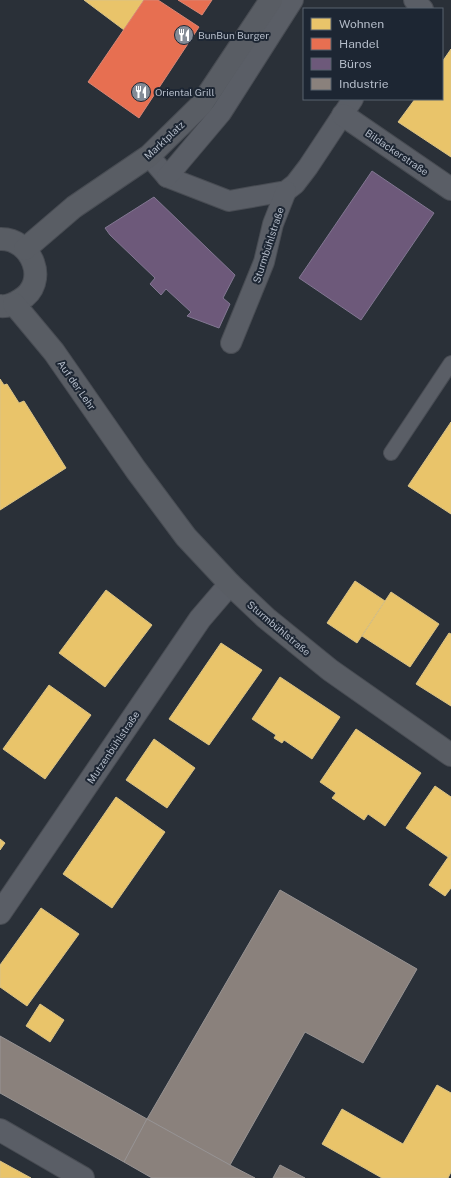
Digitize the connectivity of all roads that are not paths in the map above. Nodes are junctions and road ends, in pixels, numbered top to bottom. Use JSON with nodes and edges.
{"nodes":[{"id":1,"x":271,"y":0,"type":"edge"},
{"id":2,"x":293,"y":0,"type":"edge"},
{"id":3,"x":414,"y":0,"type":"edge"},
{"id":4,"x":422,"y":8,"type":"edge"},
{"id":5,"x":348,"y":107,"type":"edge"},
{"id":6,"x":149,"y":156,"type":"junction"},
{"id":7,"x":167,"y":177,"type":"junction"},
{"id":8,"x":451,"y":189,"type":"edge"},
{"id":9,"x":286,"y":192,"type":"junction"},
{"id":10,"x":0,"y":239,"type":"edge"},
{"id":11,"x":25,"y":249,"type":"junction"},
{"id":12,"x":7,"y":305,"type":"edge"},
{"id":13,"x":231,"y":343,"type":"dead end"},
{"id":14,"x":451,"y":363,"type":"edge"},
{"id":15,"x":391,"y":453,"type":"dead end"},
{"id":16,"x":136,"y":470,"type":"joint"},
{"id":17,"x":230,"y":584,"type":"junction"},
{"id":18,"x":451,"y":755,"type":"edge"},
{"id":19,"x":0,"y":913,"type":"edge"},
{"id":20,"x":0,"y":1130,"type":"edge"},
{"id":21,"x":83,"y":1178,"type":"edge"}],
"edges":[{"from":1,"to":6,"type":"main road","name":"Marktplatz"},
{"from":2,"to":7,"type":"street"},
{"from":3,"to":4,"type":"street"},
{"from":5,"to":8,"type":"street","name":"Bildackerstraße"},
{"from":5,"to":9,"type":"street"},
{"from":6,"to":7,"type":"street"},
{"from":6,"to":11,"type":"main road","name":"Marktplatz"},
{"from":7,"to":9,"type":"street"},
{"from":9,"to":13,"type":"street","name":"Sturmbühlstraße"},
{"from":10,"to":11,"type":"main road"},
{"from":11,"to":12,"type":"main road"},
{"from":12,"to":16,"type":"main road","name":"Auf der Lehr"},
{"from":14,"to":15,"type":"lane"},
{"from":16,"to":17,"type":"main road","name":"Sturmbühlstraße"},
{"from":17,"to":18,"type":"main road","name":"Sturmbühlstraße"},
{"from":17,"to":19,"type":"street","name":"Mutzenbühlstraße"},
{"from":20,"to":21,"type":"street"}]}
